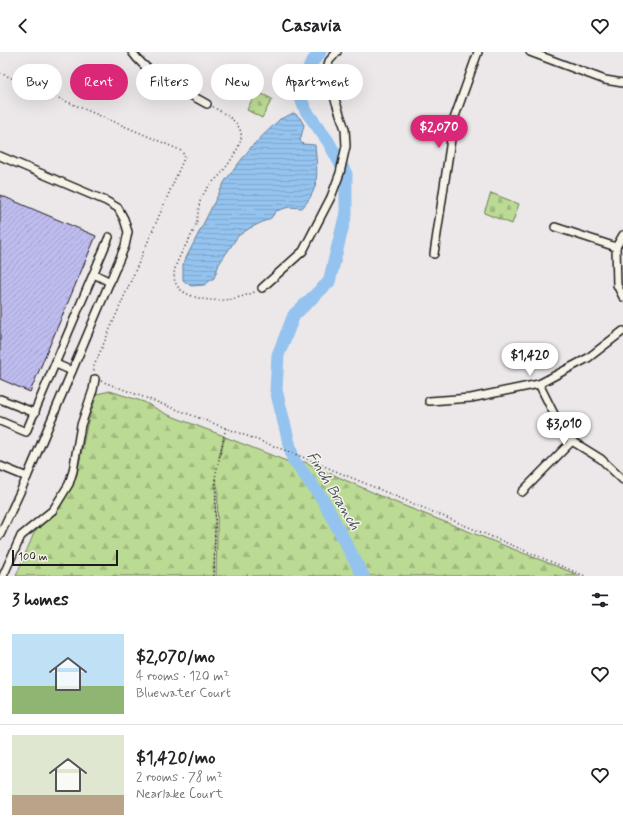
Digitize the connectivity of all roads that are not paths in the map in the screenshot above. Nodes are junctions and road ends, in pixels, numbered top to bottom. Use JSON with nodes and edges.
{"nodes":[{"id":1,"x":132,"y":52,"type":"edge"},
{"id":2,"x":337,"y":52,"type":"edge"},
{"id":3,"x":478,"y":52,"type":"edge"},
{"id":4,"x":530,"y":52,"type":"edge"},
{"id":5,"x":623,"y":83,"type":"edge"},
{"id":6,"x":207,"y":104,"type":"road end"},
{"id":7,"x":0,"y":156,"type":"edge"},
{"id":8,"x":556,"y":227,"type":"dead end"},
{"id":9,"x":623,"y":234,"type":"edge"},
{"id":10,"x":109,"y":237,"type":"dead end"},
{"id":11,"x":616,"y":247,"type":"junction"},
{"id":12,"x":434,"y":254,"type":"dead end"},
{"id":13,"x":94,"y":274,"type":"junction"},
{"id":14,"x":110,"y":282,"type":"junction"},
{"id":15,"x":262,"y":288,"type":"road end"},
{"id":16,"x":623,"y":297,"type":"edge"},
{"id":17,"x":623,"y":331,"type":"edge"},
{"id":18,"x":56,"y":364,"type":"junction"},
{"id":19,"x":72,"y":371,"type":"junction"},
{"id":20,"x":95,"y":379,"type":"road end"},
{"id":21,"x":539,"y":384,"type":"junction"},
{"id":22,"x":0,"y":399,"type":"edge"},
{"id":23,"x":429,"y":401,"type":"dead end"},
{"id":24,"x":35,"y":413,"type":"junction"},
{"id":25,"x":0,"y":421,"type":"edge"},
{"id":26,"x":572,"y":441,"type":"junction"},
{"id":27,"x":0,"y":466,"type":"edge"},
{"id":28,"x":27,"y":477,"type":"junction"},
{"id":29,"x":623,"y":480,"type":"edge"},
{"id":30,"x":522,"y":492,"type":"dead end"},
{"id":31,"x":0,"y":535,"type":"edge"},
{"id":32,"x":3,"y":576,"type":"edge"}],
"edges":[{"from":1,"to":6,"type":"street"},
{"from":2,"to":15,"type":"street"},
{"from":3,"to":12,"type":"street"},
{"from":4,"to":5,"type":"street"},
{"from":7,"to":14,"type":"street"},
{"from":8,"to":11,"type":"street"},
{"from":9,"to":11,"type":"street"},
{"from":10,"to":13,"type":"street"},
{"from":11,"to":16,"type":"street"},
{"from":13,"to":14,"type":"street"},
{"from":13,"to":18,"type":"street"},
{"from":14,"to":19,"type":"street"},
{"from":17,"to":21,"type":"street"},
{"from":18,"to":19,"type":"street"},
{"from":18,"to":24,"type":"street"},
{"from":19,"to":28,"type":"street"},
{"from":20,"to":32,"type":"street"},
{"from":21,"to":23,"type":"street"},
{"from":21,"to":26,"type":"street"},
{"from":22,"to":24,"type":"street"},
{"from":24,"to":25,"type":"street"},
{"from":26,"to":29,"type":"street"},
{"from":26,"to":30,"type":"street"},
{"from":27,"to":28,"type":"street"},
{"from":28,"to":31,"type":"street"}]}
